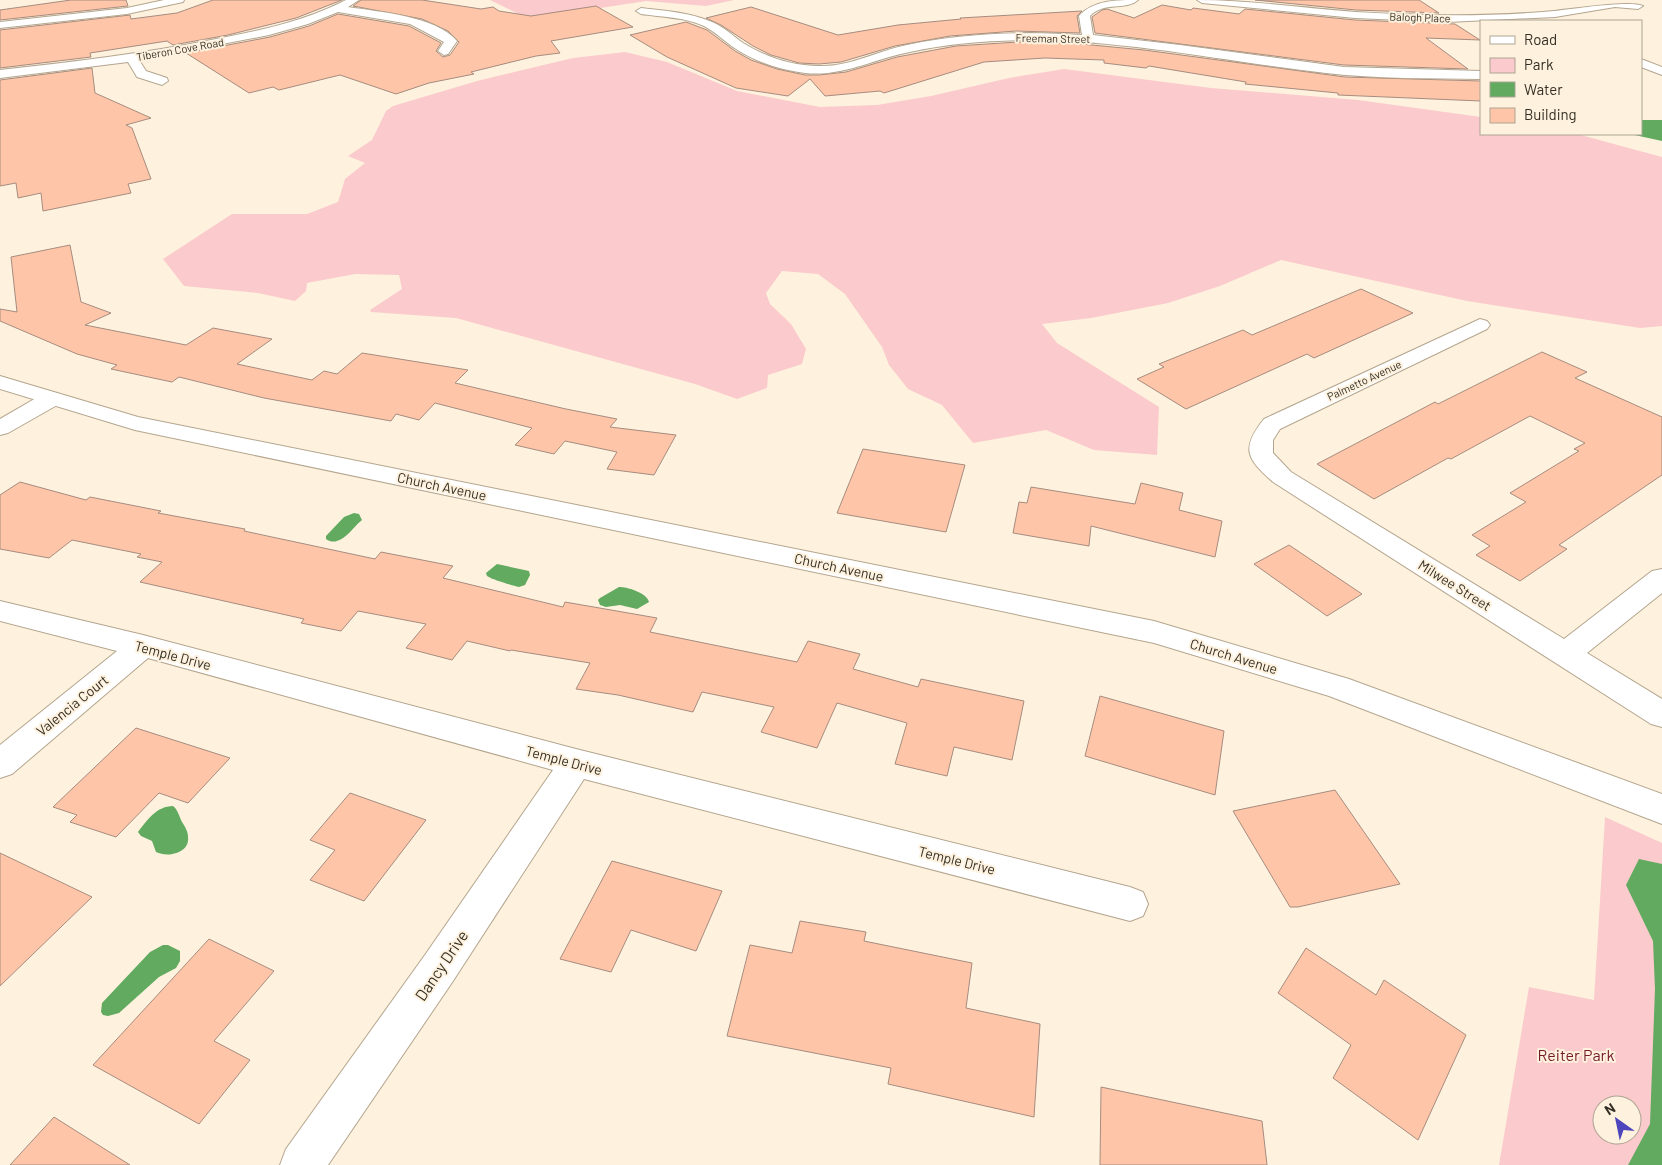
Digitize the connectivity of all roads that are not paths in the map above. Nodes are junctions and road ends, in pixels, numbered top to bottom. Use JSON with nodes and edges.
{"nodes":[{"id":1,"x":179,"y":0,"type":"edge"},
{"id":2,"x":354,"y":0,"type":"edge"},
{"id":3,"x":1133,"y":0,"type":"edge"},
{"id":4,"x":1202,"y":0,"type":"edge"},
{"id":5,"x":1638,"y":6,"type":"dead end"},
{"id":6,"x":338,"y":9,"type":"junction"},
{"id":7,"x":641,"y":11,"type":"dead end"},
{"id":8,"x":1522,"y":16,"type":"junction"},
{"id":9,"x":1532,"y":20,"type":"edge"},
{"id":10,"x":0,"y":25,"type":"edge"},
{"id":11,"x":1088,"y":38,"type":"junction"},
{"id":12,"x":444,"y":51,"type":"dead end"},
{"id":13,"x":132,"y":58,"type":"junction"},
{"id":14,"x":1642,"y":62,"type":"edge"},
{"id":15,"x":1662,"y":72,"type":"edge"},
{"id":16,"x":0,"y":74,"type":"edge"},
{"id":17,"x":1642,"y":74,"type":"edge"},
{"id":18,"x":1480,"y":75,"type":"edge"},
{"id":19,"x":162,"y":81,"type":"dead end"},
{"id":20,"x":1480,"y":325,"type":"dead end"},
{"id":21,"x":0,"y":382,"type":"edge"},
{"id":22,"x":51,"y":400,"type":"junction"},
{"id":23,"x":0,"y":428,"type":"edge"},
{"id":24,"x":1259,"y":446,"type":"joint"},
{"id":25,"x":1662,"y":578,"type":"edge"},
{"id":26,"x":0,"y":611,"type":"edge"},
{"id":27,"x":143,"y":646,"type":"junction"},
{"id":28,"x":1566,"y":654,"type":"junction"},
{"id":29,"x":1662,"y":715,"type":"edge"},
{"id":30,"x":576,"y":763,"type":"junction"},
{"id":31,"x":0,"y":764,"type":"edge"},
{"id":32,"x":1662,"y":809,"type":"edge"},
{"id":33,"x":1130,"y":904,"type":"dead end"},
{"id":34,"x":302,"y":1165,"type":"edge"}],
"edges":[{"from":1,"to":10,"type":"street"},
{"from":2,"to":6,"type":"street","name":"Tiberon Cove Road"},
{"from":3,"to":11,"type":"street"},
{"from":4,"to":8,"type":"street","name":"Balogh Place"},
{"from":5,"to":8,"type":"street","name":"Balogh Place"},
{"from":6,"to":12,"type":"street"},
{"from":6,"to":13,"type":"street","name":"Tiberon Cove Road"},
{"from":7,"to":11,"type":"street","name":"Freeman Street"},
{"from":8,"to":9,"type":"street"},
{"from":11,"to":18,"type":"street","name":"Freeman Street"},
{"from":13,"to":16,"type":"street","name":"Tiberon Cove Road"},
{"from":13,"to":19,"type":"street"},
{"from":14,"to":15,"type":"street"},
{"from":15,"to":17,"type":"street"},
{"from":20,"to":24,"type":"street","name":"Palmetto Avenue"},
{"from":21,"to":22,"type":"street","name":"Church Avenue"},
{"from":22,"to":23,"type":"street"},
{"from":22,"to":32,"type":"street","name":"Church Avenue"},
{"from":24,"to":28,"type":"street","name":"Milwee Street"},
{"from":25,"to":28,"type":"street"},
{"from":26,"to":27,"type":"street","name":"Temple Drive"},
{"from":27,"to":30,"type":"street","name":"Temple Drive"},
{"from":27,"to":31,"type":"street","name":"Valencia Court"},
{"from":28,"to":29,"type":"street","name":"Milwee Street"},
{"from":30,"to":33,"type":"street","name":"Temple Drive"},
{"from":30,"to":34,"type":"street","name":"Dancy Drive"}]}
